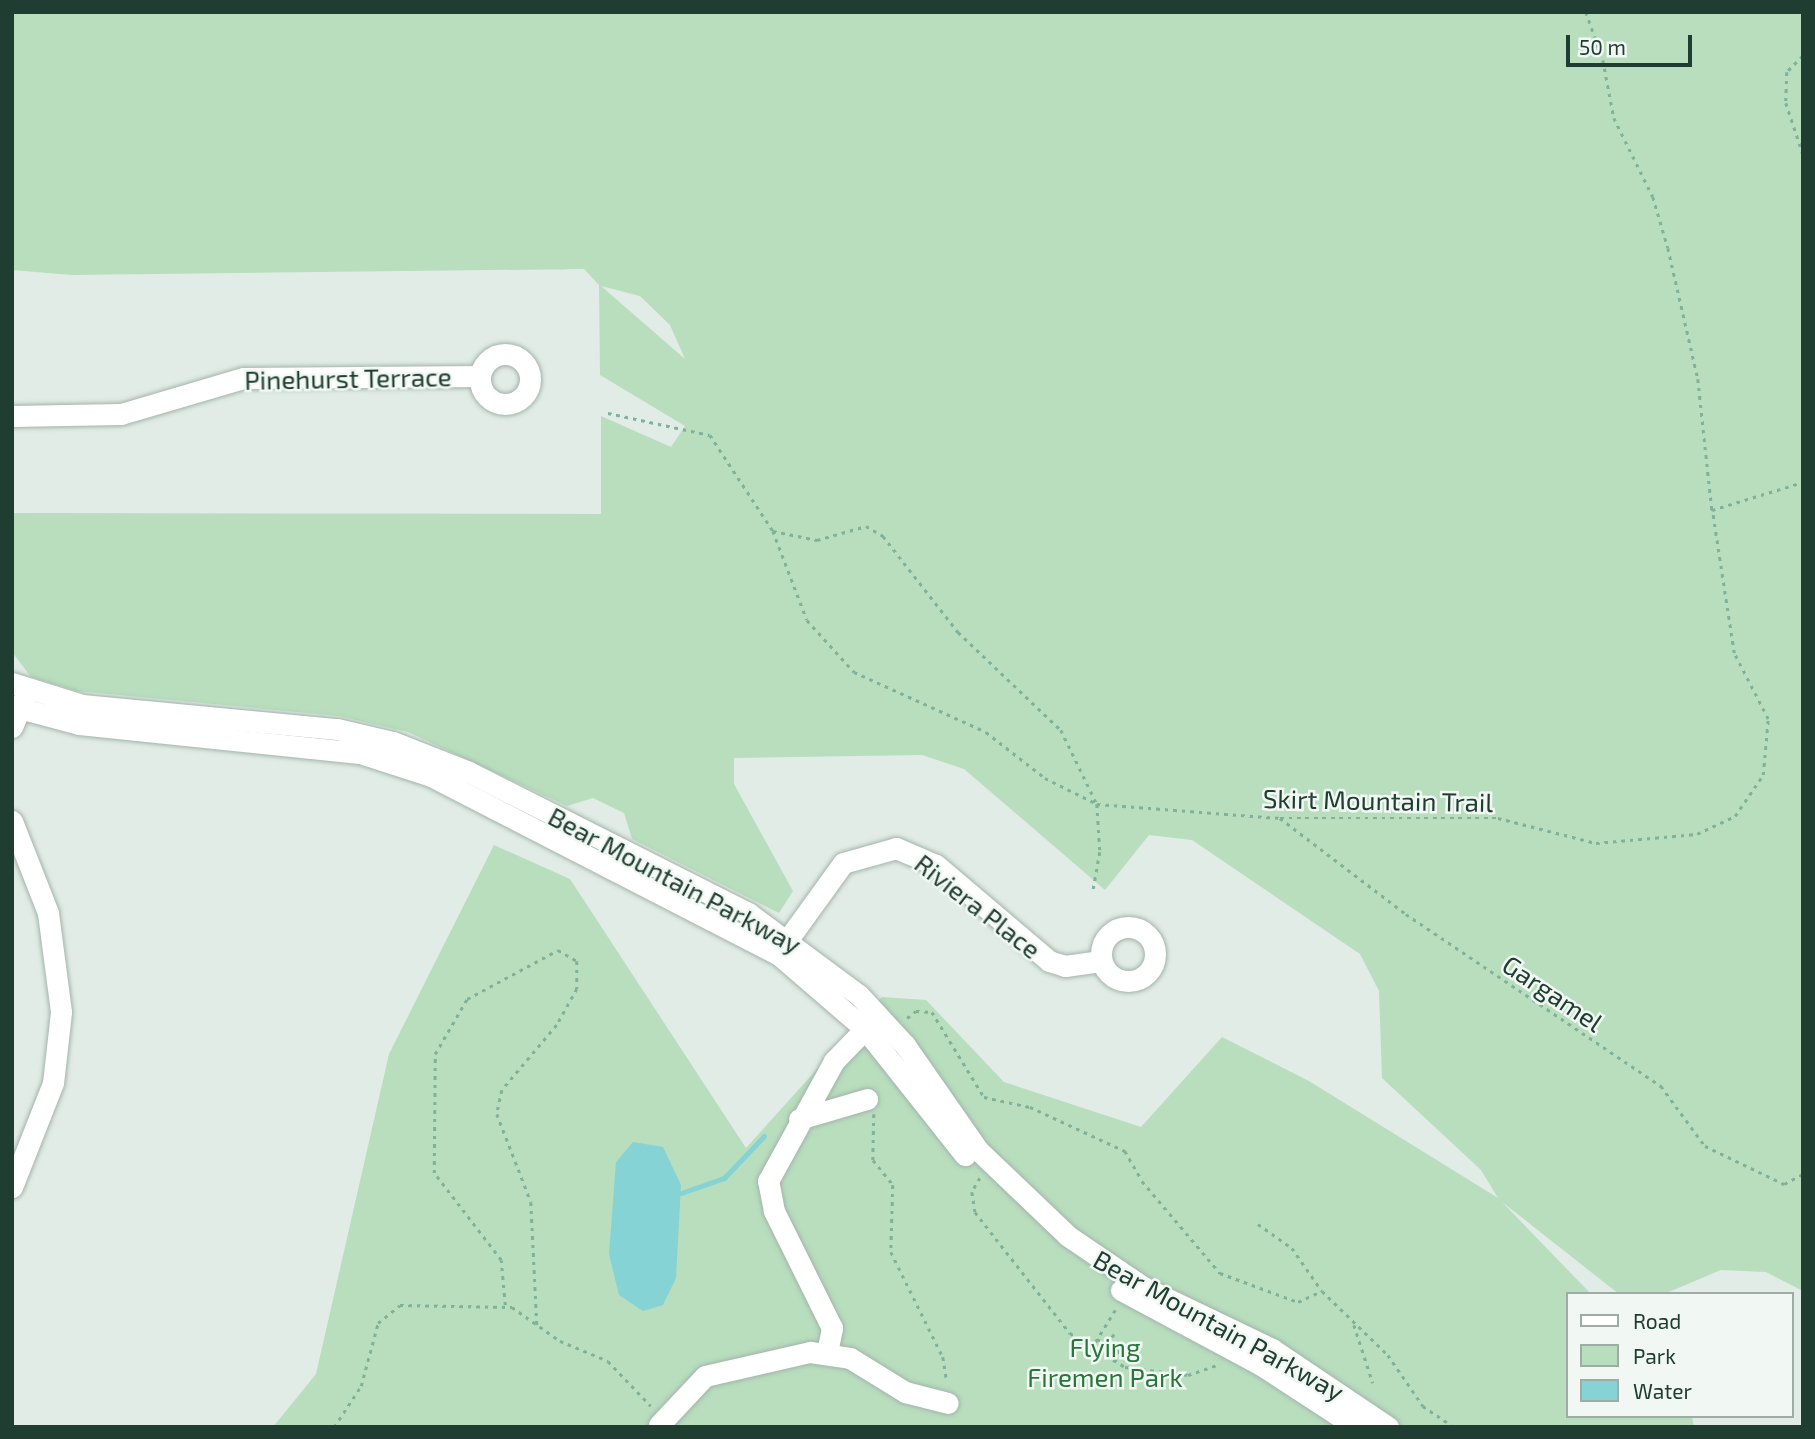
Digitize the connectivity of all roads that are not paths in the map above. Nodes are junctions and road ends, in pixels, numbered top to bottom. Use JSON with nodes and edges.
{"nodes":[{"id":1,"x":480,"y":376,"type":"dead end"},
{"id":2,"x":12,"y":416,"type":"edge"},
{"id":3,"x":17,"y":703,"type":"edge"},
{"id":4,"x":12,"y":821,"type":"edge"},
{"id":5,"x":783,"y":946,"type":"junction"},
{"id":6,"x":1101,"y":961,"type":"dead end"},
{"id":7,"x":865,"y":1029,"type":"junction"},
{"id":8,"x":867,"y":1099,"type":"road end"},
{"id":9,"x":799,"y":1119,"type":"junction"},
{"id":10,"x":12,"y":1187,"type":"edge"},
{"id":11,"x":827,"y":1352,"type":"junction"},
{"id":12,"x":948,"y":1403,"type":"road end"},
{"id":13,"x":659,"y":1425,"type":"edge"},
{"id":14,"x":1356,"y":1427,"type":"edge"},
{"id":15,"x":1388,"y":1427,"type":"edge"}],
"edges":[{"from":1,"to":2,"type":"street","name":"Pinehurst Terrace"},
{"from":3,"to":5,"type":"street","name":"Bear Mountain Parkway"},
{"from":4,"to":10,"type":"street"},
{"from":5,"to":6,"type":"street","name":"Riviera Place"},
{"from":5,"to":7,"type":"street","name":"Bear Mountain Parkway"},
{"from":5,"to":15,"type":"street","name":"Bear Mountain Parkway"},
{"from":7,"to":9,"type":"street"},
{"from":7,"to":14,"type":"street","name":"Bear Mountain Parkway"},
{"from":8,"to":9,"type":"street"},
{"from":9,"to":11,"type":"street"},
{"from":11,"to":12,"type":"street"},
{"from":11,"to":13,"type":"street"}]}
